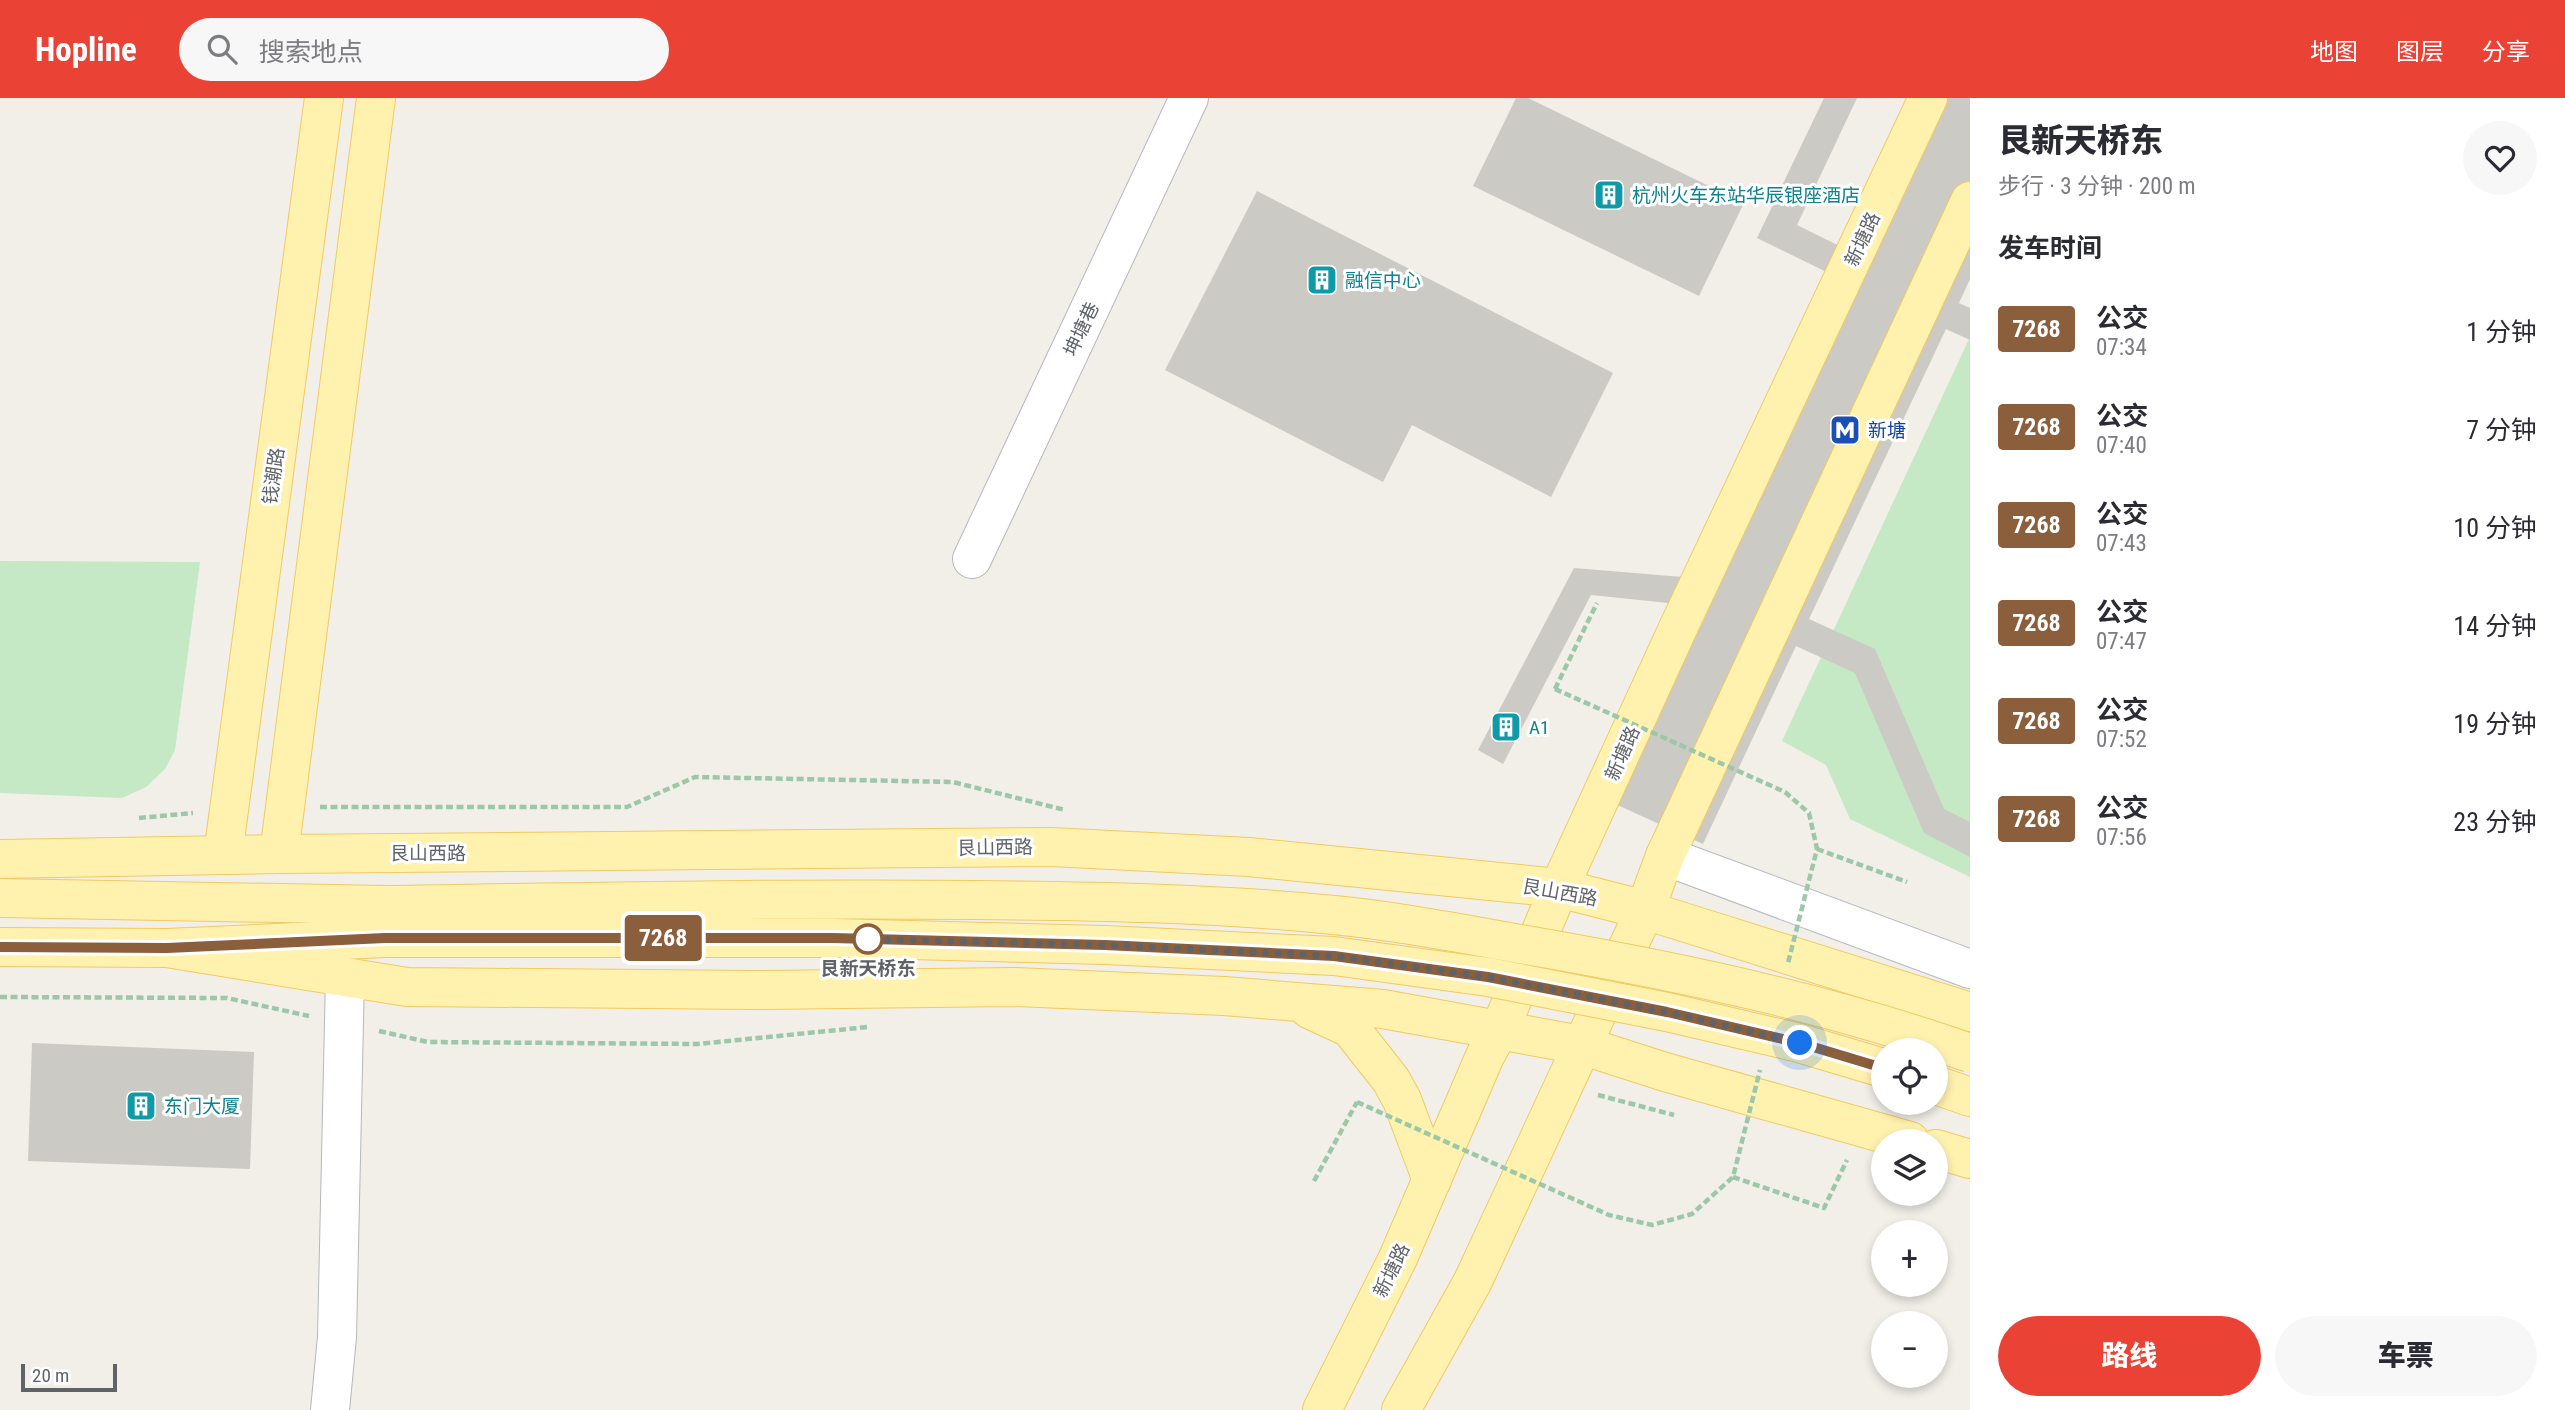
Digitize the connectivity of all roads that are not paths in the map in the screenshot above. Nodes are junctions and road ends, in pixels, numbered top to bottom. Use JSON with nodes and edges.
{"nodes":[{"id":1,"x":324,"y":98,"type":"edge"},
{"id":2,"x":376,"y":98,"type":"edge"},
{"id":3,"x":1189,"y":98,"type":"edge"},
{"id":4,"x":1928,"y":98,"type":"edge"},
{"id":5,"x":1970,"y":201,"type":"edge"},
{"id":6,"x":972,"y":559,"type":"dead end"},
{"id":7,"x":279,"y":854,"type":"junction"},
{"id":8,"x":223,"y":855,"type":"junction"},
{"id":9,"x":1665,"y":856,"type":"junction"},
{"id":10,"x":0,"y":859,"type":"edge"},
{"id":11,"x":1559,"y":888,"type":"junction"},
{"id":12,"x":0,"y":898,"type":"edge"},
{"id":13,"x":1645,"y":910,"type":"junction"},
{"id":14,"x":385,"y":921,"type":"junction"},
{"id":15,"x":0,"y":947,"type":"edge"},
{"id":16,"x":167,"y":948,"type":"junction"},
{"id":17,"x":1970,"y":969,"type":"edge"},
{"id":18,"x":345,"y":977,"type":"junction"},
{"id":19,"x":1294,"y":1002,"type":"junction"},
{"id":20,"x":1970,"y":1012,"type":"edge"},
{"id":21,"x":1500,"y":1029,"type":"junction"},
{"id":22,"x":1581,"y":1045,"type":"junction"},
{"id":23,"x":1970,"y":1053,"type":"edge"},
{"id":24,"x":1871,"y":1064,"type":"edge"},
{"id":25,"x":1948,"y":1089,"type":"edge"},
{"id":26,"x":1970,"y":1097,"type":"edge"},
{"id":27,"x":1871,"y":1130,"type":"edge"},
{"id":28,"x":1948,"y":1153,"type":"edge"},
{"id":29,"x":1970,"y":1159,"type":"edge"},
{"id":30,"x":1432,"y":1180,"type":"junction"},
{"id":31,"x":330,"y":1410,"type":"edge"},
{"id":32,"x":1322,"y":1410,"type":"edge"},
{"id":33,"x":1401,"y":1410,"type":"edge"}],
"edges":[{"from":1,"to":8,"type":"main road","name":"钱潮路"},
{"from":2,"to":7,"type":"main road"},
{"from":3,"to":6,"type":"street","name":"坤塘巷"},
{"from":4,"to":11,"type":"main road","name":"新塘路"},
{"from":5,"to":9,"type":"main road"},
{"from":7,"to":8,"type":"main road","name":"艮山西路"},
{"from":7,"to":11,"type":"main road","name":"艮山西路"},
{"from":8,"to":10,"type":"main road","name":"艮山西路"},
{"from":9,"to":13,"type":"main road"},
{"from":9,"to":17,"type":"street"},
{"from":11,"to":13,"type":"main road","name":"艮山西路"},
{"from":11,"to":21,"type":"main road","name":"新塘路"},
{"from":12,"to":14,"type":"main road"},
{"from":13,"to":20,"type":"main road","name":"艮山西路"},
{"from":13,"to":22,"type":"main road"},
{"from":14,"to":16,"type":"main road"},
{"from":14,"to":23,"type":"main road","bridge":true},
{"from":14,"to":24,"type":"main road","bridge":true},
{"from":15,"to":16,"type":"main road"},
{"from":16,"to":18,"type":"main road"},
{"from":18,"to":19,"type":"main road"},
{"from":18,"to":31,"type":"street"},
{"from":19,"to":21,"type":"main road"},
{"from":19,"to":30,"type":"main road"},
{"from":21,"to":22,"type":"main road"},
{"from":21,"to":30,"type":"main road","name":"新塘路"},
{"from":22,"to":27,"type":"main road"},
{"from":22,"to":33,"type":"main road"},
{"from":25,"to":26,"type":"main road"},
{"from":28,"to":29,"type":"main road"},
{"from":30,"to":32,"type":"main road","name":"新塘路"}]}
